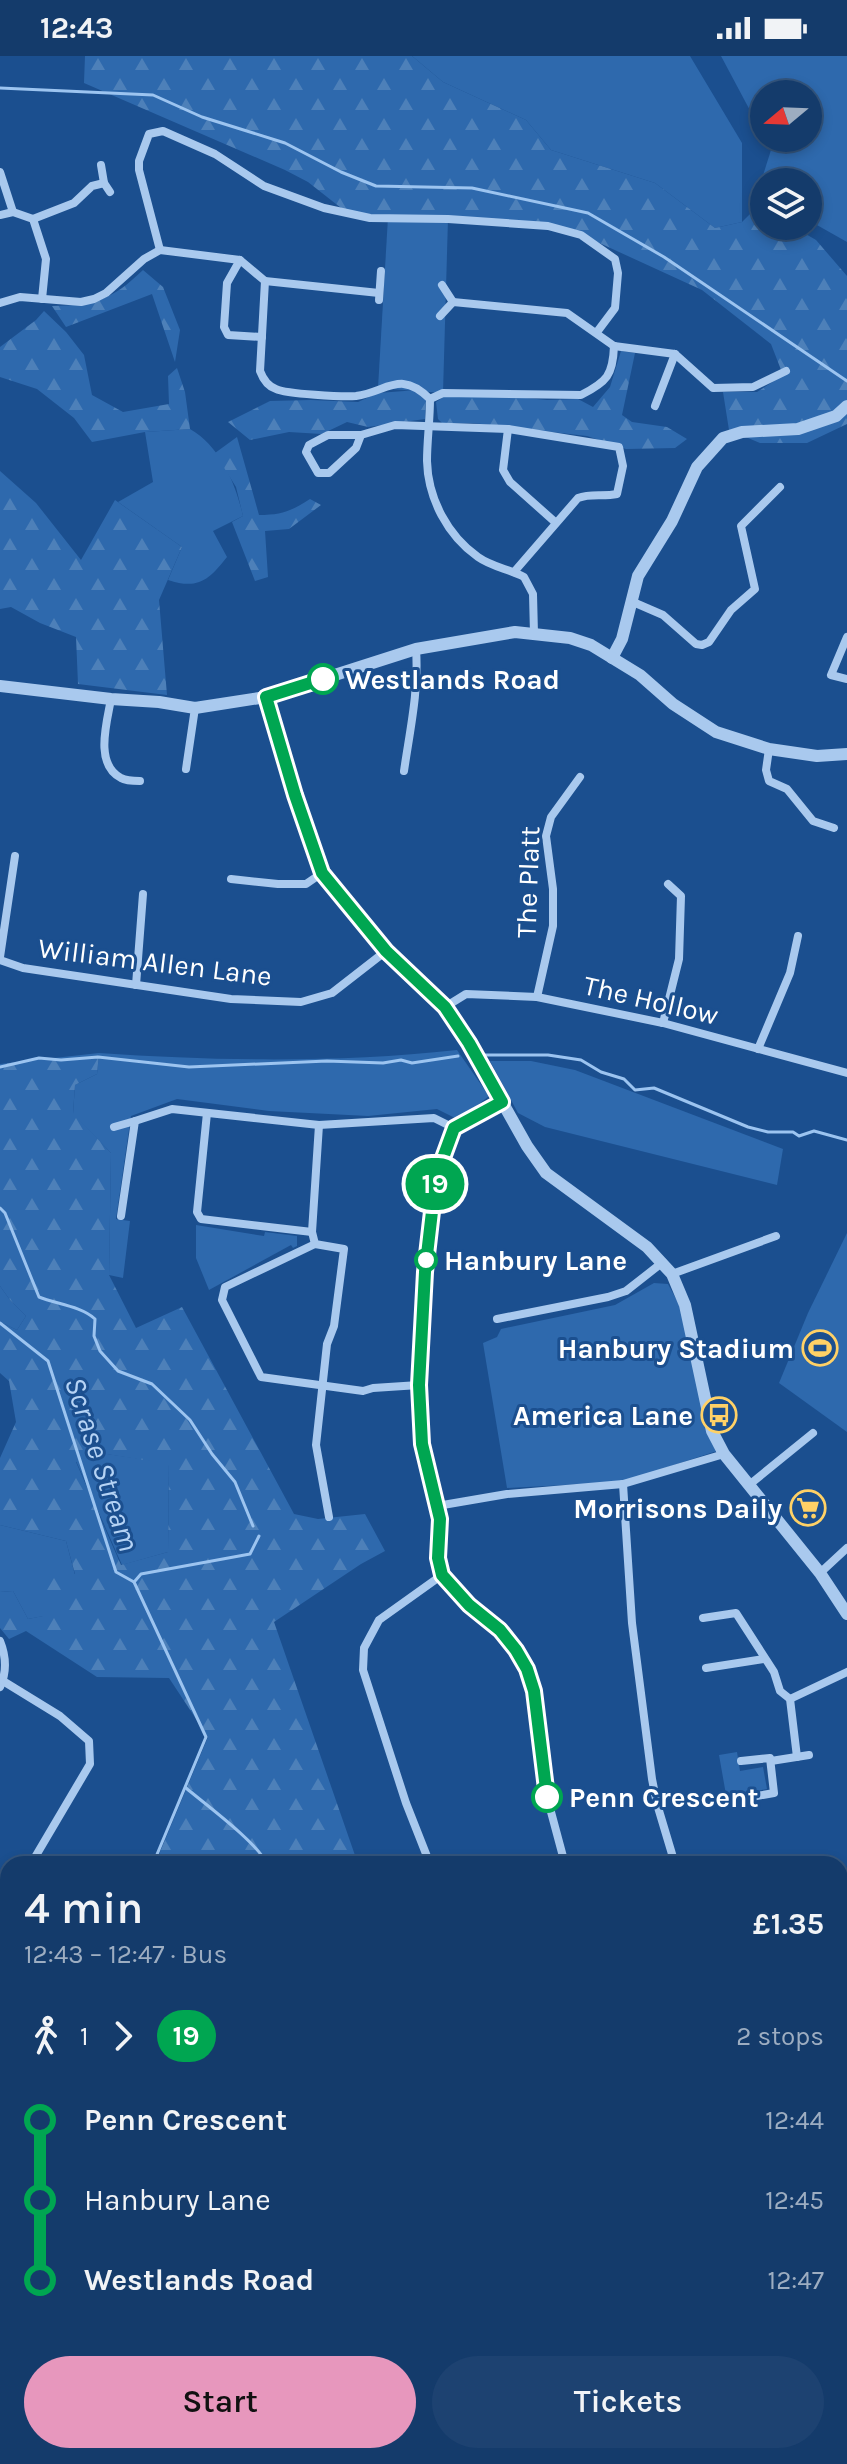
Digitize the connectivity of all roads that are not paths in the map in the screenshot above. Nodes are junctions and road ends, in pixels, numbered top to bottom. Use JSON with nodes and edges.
{"nodes":[{"id":1,"x":101,"y":165,"type":"dead end"},
{"id":2,"x":0,"y":172,"type":"edge"},
{"id":3,"x":104,"y":183,"type":"junction"},
{"id":4,"x":110,"y":192,"type":"dead end"},
{"id":5,"x":13,"y":212,"type":"junction"},
{"id":6,"x":0,"y":215,"type":"edge"},
{"id":7,"x":33,"y":219,"type":"junction"},
{"id":8,"x":160,"y":250,"type":"junction"},
{"id":9,"x":240,"y":260,"type":"junction"},
{"id":10,"x":381,"y":271,"type":"dead end"},
{"id":11,"x":265,"y":281,"type":"junction"},
{"id":12,"x":442,"y":285,"type":"dead end"},
{"id":13,"x":42,"y":299,"type":"junction"},
{"id":14,"x":453,"y":302,"type":"junction"},
{"id":15,"x":0,"y":303,"type":"edge"},
{"id":16,"x":440,"y":316,"type":"dead end"},
{"id":17,"x":597,"y":332,"type":"junction"},
{"id":18,"x":262,"y":337,"type":"junction"},
{"id":19,"x":614,"y":346,"type":"junction"},
{"id":20,"x":675,"y":354,"type":"junction"},
{"id":21,"x":786,"y":371,"type":"dead end"},
{"id":22,"x":430,"y":399,"type":"junction"},
{"id":23,"x":655,"y":406,"type":"dead end"},
{"id":24,"x":847,"y":406,"type":"edge"},
{"id":25,"x":429,"y":426,"type":"junction"},
{"id":26,"x":508,"y":429,"type":"junction"},
{"id":27,"x":361,"y":435,"type":"junction"},
{"id":28,"x":780,"y":487,"type":"dead end"},
{"id":29,"x":555,"y":522,"type":"junction"},
{"id":30,"x":514,"y":572,"type":"junction"},
{"id":31,"x":633,"y":602,"type":"junction"},
{"id":32,"x":534,"y":634,"type":"junction"},
{"id":33,"x":847,"y":637,"type":"edge"},
{"id":34,"x":416,"y":649,"type":"junction"},
{"id":35,"x":612,"y":658,"type":"junction"},
{"id":36,"x":847,"y":679,"type":"edge"},
{"id":37,"x":0,"y":686,"type":"edge"},
{"id":38,"x":266,"y":697,"type":"junction"},
{"id":39,"x":111,"y":699,"type":"junction"},
{"id":40,"x":195,"y":708,"type":"junction"},
{"id":41,"x":773,"y":750,"type":"junction"},
{"id":42,"x":847,"y":754,"type":"edge"},
{"id":43,"x":186,"y":769,"type":"dead end"},
{"id":44,"x":404,"y":771,"type":"dead end"},
{"id":45,"x":580,"y":777,"type":"dead end"},
{"id":46,"x":140,"y":781,"type":"dead end"},
{"id":47,"x":834,"y":828,"type":"dead end"},
{"id":48,"x":15,"y":856,"type":"dead end"},
{"id":49,"x":322,"y":873,"type":"junction"},
{"id":50,"x":231,"y":879,"type":"dead end"},
{"id":51,"x":668,"y":884,"type":"dead end"},
{"id":52,"x":143,"y":894,"type":"dead end"},
{"id":53,"x":798,"y":936,"type":"dead end"},
{"id":54,"x":386,"y":951,"type":"junction"},
{"id":55,"x":0,"y":958,"type":"edge"},
{"id":56,"x":136,"y":985,"type":"junction"},
{"id":57,"x":537,"y":997,"type":"junction"},
{"id":58,"x":445,"y":1007,"type":"junction"},
{"id":59,"x":663,"y":1023,"type":"junction"},
{"id":60,"x":758,"y":1049,"type":"junction"},
{"id":61,"x":847,"y":1073,"type":"edge"},
{"id":62,"x":502,"y":1102,"type":"junction"},
{"id":63,"x":207,"y":1113,"type":"junction"},
{"id":64,"x":135,"y":1121,"type":"junction"},
{"id":65,"x":319,"y":1125,"type":"junction"},
{"id":66,"x":114,"y":1127,"type":"dead end"},
{"id":67,"x":454,"y":1128,"type":"junction"},
{"id":68,"x":121,"y":1216,"type":"dead end"},
{"id":69,"x":312,"y":1232,"type":"junction"},
{"id":70,"x":776,"y":1236,"type":"dead end"},
{"id":71,"x":315,"y":1244,"type":"junction"},
{"id":72,"x":663,"y":1262,"type":"junction"},
{"id":73,"x":672,"y":1274,"type":"junction"},
{"id":74,"x":497,"y":1319,"type":"dead end"},
{"id":75,"x":419,"y":1385,"type":"junction"},
{"id":76,"x":324,"y":1386,"type":"junction"},
{"id":77,"x":813,"y":1433,"type":"dead end"},
{"id":78,"x":724,"y":1454,"type":"junction"},
{"id":79,"x":623,"y":1484,"type":"junction"},
{"id":80,"x":749,"y":1485,"type":"junction"},
{"id":81,"x":437,"y":1506,"type":"junction"},
{"id":82,"x":329,"y":1517,"type":"dead end"},
{"id":83,"x":847,"y":1548,"type":"edge"},
{"id":84,"x":820,"y":1573,"type":"junction"},
{"id":85,"x":442,"y":1575,"type":"junction"},
{"id":86,"x":847,"y":1614,"type":"edge"},
{"id":87,"x":703,"y":1618,"type":"dead end"},
{"id":88,"x":0,"y":1641,"type":"edge"},
{"id":89,"x":764,"y":1659,"type":"junction"},
{"id":90,"x":706,"y":1668,"type":"dead end"},
{"id":91,"x":847,"y":1672,"type":"edge"},
{"id":92,"x":1,"y":1684,"type":"edge"},
{"id":93,"x":790,"y":1699,"type":"junction"},
{"id":94,"x":809,"y":1755,"type":"dead end"},
{"id":95,"x":797,"y":1757,"type":"junction"},
{"id":96,"x":741,"y":1761,"type":"dead end"},
{"id":97,"x":771,"y":1761,"type":"junction"},
{"id":98,"x":751,"y":1797,"type":"dead end"},
{"id":99,"x":36,"y":1856,"type":"edge"},
{"id":100,"x":427,"y":1856,"type":"edge"},
{"id":101,"x":563,"y":1856,"type":"edge"},
{"id":102,"x":673,"y":1856,"type":"edge"}],
"edges":[{"from":1,"to":3,"type":"street"},
{"from":2,"to":5,"type":"street"},
{"from":3,"to":4,"type":"street"},
{"from":3,"to":7,"type":"street"},
{"from":5,"to":6,"type":"street"},
{"from":5,"to":7,"type":"street"},
{"from":7,"to":13,"type":"street"},
{"from":8,"to":9,"type":"street"},
{"from":8,"to":13,"type":"street"},
{"from":8,"to":17,"type":"street"},
{"from":9,"to":11,"type":"street"},
{"from":9,"to":18,"type":"street"},
{"from":10,"to":11,"type":"street"},
{"from":11,"to":18,"type":"street"},
{"from":12,"to":14,"type":"street"},
{"from":13,"to":15,"type":"street"},
{"from":14,"to":16,"type":"street"},
{"from":14,"to":17,"type":"street"},
{"from":17,"to":19,"type":"street"},
{"from":18,"to":22,"type":"street"},
{"from":19,"to":20,"type":"street"},
{"from":19,"to":22,"type":"street"},
{"from":20,"to":21,"type":"street"},
{"from":20,"to":23,"type":"street"},
{"from":22,"to":25,"type":"street"},
{"from":24,"to":31,"type":"street"},
{"from":25,"to":26,"type":"street"},
{"from":25,"to":27,"type":"street"},
{"from":25,"to":30,"type":"street"},
{"from":26,"to":29,"type":"street"},
{"from":26,"to":29,"type":"street"},
{"from":27,"to":27,"type":"street"},
{"from":28,"to":31,"type":"street"},
{"from":29,"to":30,"type":"street"},
{"from":30,"to":32,"type":"street"},
{"from":31,"to":35,"type":"street"},
{"from":32,"to":34,"type":"street"},
{"from":32,"to":35,"type":"street"},
{"from":33,"to":36,"type":"street"},
{"from":34,"to":38,"type":"street"},
{"from":34,"to":44,"type":"street"},
{"from":35,"to":41,"type":"street"},
{"from":37,"to":39,"type":"street"},
{"from":38,"to":40,"type":"street"},
{"from":38,"to":49,"type":"street"},
{"from":39,"to":40,"type":"street"},
{"from":39,"to":46,"type":"street"},
{"from":40,"to":43,"type":"street"},
{"from":41,"to":42,"type":"street"},
{"from":41,"to":47,"type":"street"},
{"from":45,"to":57,"type":"street","name":"The Platt"},
{"from":48,"to":55,"type":"street"},
{"from":49,"to":50,"type":"street"},
{"from":49,"to":54,"type":"street"},
{"from":51,"to":59,"type":"street"},
{"from":52,"to":56,"type":"street"},
{"from":53,"to":60,"type":"street"},
{"from":54,"to":56,"type":"street","name":"William Allen Lane"},
{"from":54,"to":58,"type":"street"},
{"from":55,"to":56,"type":"street","name":"William Allen Lane"},
{"from":57,"to":58,"type":"street","name":"The Hollow"},
{"from":57,"to":59,"type":"street","name":"The Hollow"},
{"from":58,"to":62,"type":"street"},
{"from":59,"to":60,"type":"street","name":"The Hollow"},
{"from":60,"to":61,"type":"street","name":"The Hollow"},
{"from":62,"to":67,"type":"street"},
{"from":62,"to":72,"type":"street"},
{"from":63,"to":64,"type":"street"},
{"from":63,"to":65,"type":"street"},
{"from":63,"to":69,"type":"street"},
{"from":64,"to":66,"type":"street"},
{"from":64,"to":68,"type":"street"},
{"from":65,"to":67,"type":"street"},
{"from":65,"to":69,"type":"street"},
{"from":67,"to":75,"type":"street"},
{"from":69,"to":71,"type":"street"},
{"from":70,"to":73,"type":"street"},
{"from":71,"to":76,"type":"street"},
{"from":71,"to":76,"type":"street"},
{"from":72,"to":73,"type":"street"},
{"from":72,"to":74,"type":"street"},
{"from":73,"to":78,"type":"street"},
{"from":75,"to":76,"type":"street"},
{"from":75,"to":81,"type":"street"},
{"from":76,"to":82,"type":"street"},
{"from":77,"to":80,"type":"street"},
{"from":78,"to":79,"type":"street"},
{"from":78,"to":80,"type":"street"},
{"from":79,"to":81,"type":"street"},
{"from":79,"to":102,"type":"street"},
{"from":80,"to":84,"type":"street"},
{"from":81,"to":85,"type":"street"},
{"from":83,"to":84,"type":"street"},
{"from":84,"to":86,"type":"street"},
{"from":85,"to":100,"type":"street"},
{"from":85,"to":101,"type":"street"},
{"from":87,"to":89,"type":"street"},
{"from":88,"to":92,"type":"street"},
{"from":89,"to":90,"type":"street"},
{"from":89,"to":93,"type":"street"},
{"from":91,"to":93,"type":"street"},
{"from":92,"to":99,"type":"street"},
{"from":93,"to":95,"type":"street"},
{"from":94,"to":95,"type":"street"},
{"from":95,"to":97,"type":"street"},
{"from":96,"to":97,"type":"street"},
{"from":97,"to":98,"type":"street"}]}
